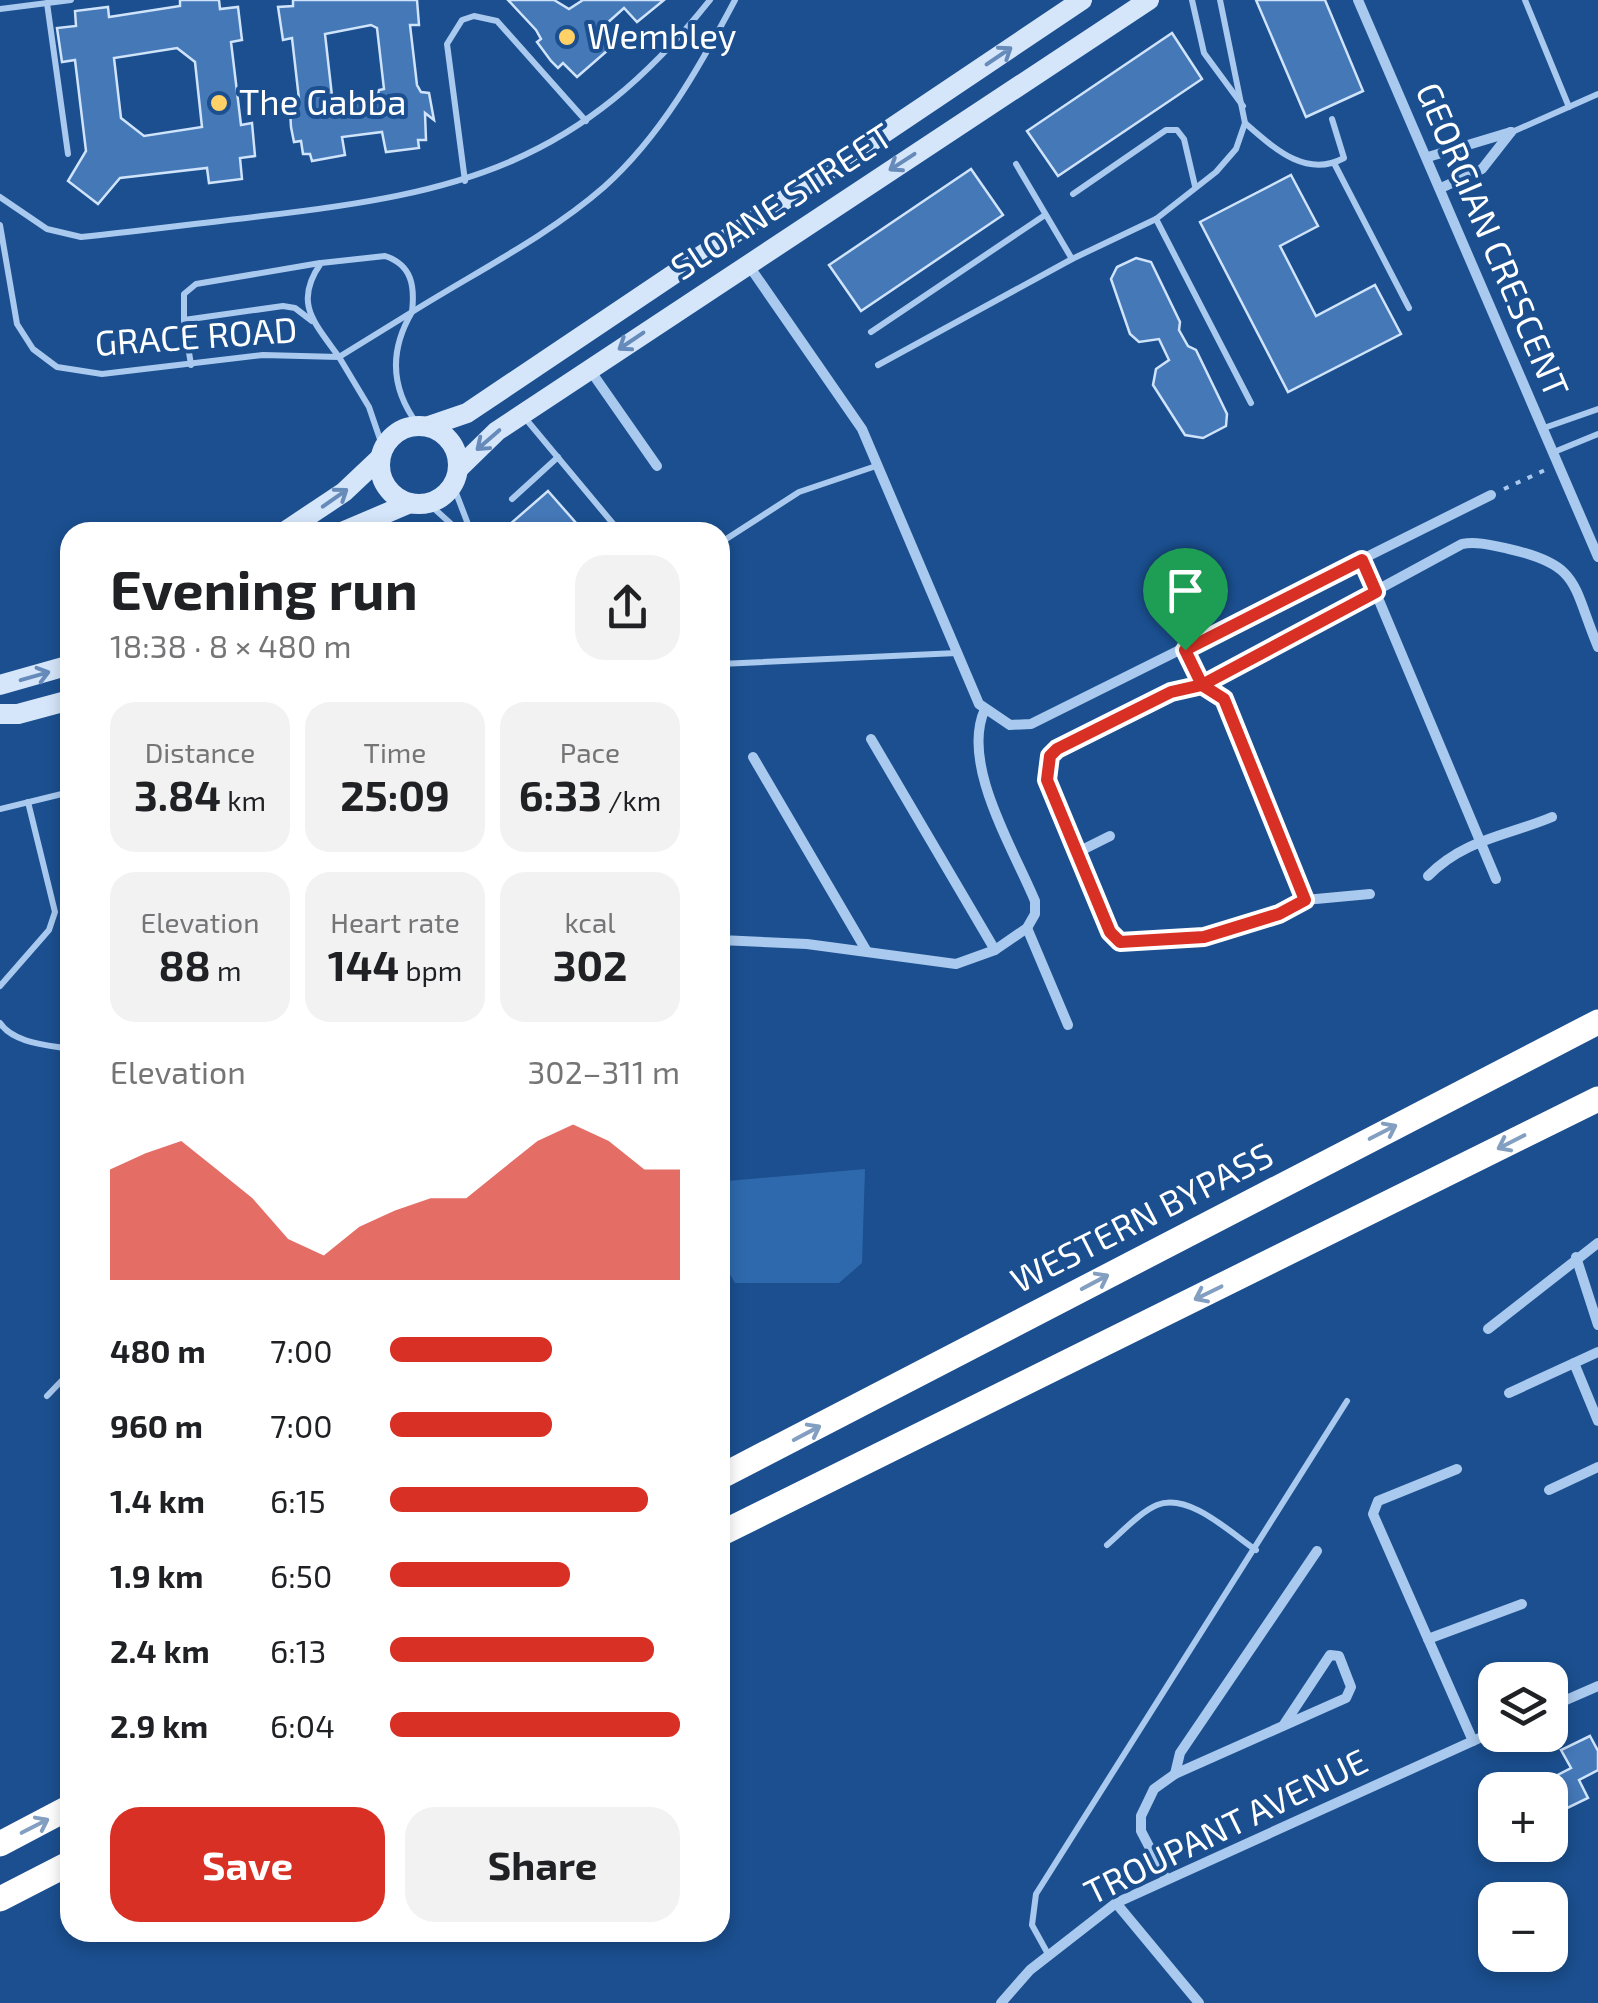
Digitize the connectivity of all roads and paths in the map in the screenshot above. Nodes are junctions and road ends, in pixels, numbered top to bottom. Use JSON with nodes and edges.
{"nodes":[{"id":1,"x":72,"y":0,"type":"edge"},
{"id":2,"x":710,"y":0,"type":"edge"},
{"id":3,"x":735,"y":0,"type":"edge"},
{"id":4,"x":1082,"y":0,"type":"edge"},
{"id":5,"x":1150,"y":0,"type":"edge"},
{"id":6,"x":1192,"y":0,"type":"edge"},
{"id":7,"x":1220,"y":0,"type":"edge"},
{"id":8,"x":1358,"y":0,"type":"edge"},
{"id":9,"x":1524,"y":0,"type":"edge"},
{"id":10,"x":47,"y":3,"type":"junction"},
{"id":11,"x":0,"y":9,"type":"edge"},
{"id":12,"x":1598,"y":94,"type":"edge"},
{"id":13,"x":1244,"y":107,"type":"junction"},
{"id":14,"x":1569,"y":107,"type":"junction"},
{"id":15,"x":1332,"y":119,"type":"dead end"},
{"id":16,"x":586,"y":121,"type":"junction"},
{"id":17,"x":1245,"y":123,"type":"junction"},
{"id":18,"x":1511,"y":132,"type":"junction"},
{"id":19,"x":68,"y":154,"type":"dead end"},
{"id":20,"x":1428,"y":157,"type":"junction"},
{"id":21,"x":1334,"y":163,"type":"junction"},
{"id":22,"x":1016,"y":164,"type":"dead end"},
{"id":23,"x":465,"y":180,"type":"junction"},
{"id":24,"x":1196,"y":186,"type":"junction"},
{"id":25,"x":1441,"y":188,"type":"junction"},
{"id":26,"x":1073,"y":194,"type":"dead end"},
{"id":27,"x":0,"y":197,"type":"edge"},
{"id":28,"x":1044,"y":215,"type":"junction"},
{"id":29,"x":1156,"y":219,"type":"junction"},
{"id":30,"x":0,"y":225,"type":"edge"},
{"id":31,"x":1072,"y":259,"type":"junction"},
{"id":32,"x":321,"y":262,"type":"junction"},
{"id":33,"x":747,"y":263,"type":"junction"},
{"id":34,"x":627,"y":305,"type":"junction"},
{"id":35,"x":1409,"y":308,"type":"dead end"},
{"id":36,"x":412,"y":312,"type":"junction"},
{"id":37,"x":184,"y":320,"type":"junction"},
{"id":38,"x":313,"y":322,"type":"junction"},
{"id":39,"x":871,"y":332,"type":"dead end"},
{"id":40,"x":339,"y":357,"type":"junction"},
{"id":41,"x":878,"y":364,"type":"dead end"},
{"id":42,"x":192,"y":365,"type":"junction"},
{"id":43,"x":535,"y":366,"type":"junction"},
{"id":44,"x":590,"y":369,"type":"junction"},
{"id":45,"x":493,"y":394,"type":"junction"},
{"id":46,"x":1251,"y":403,"type":"dead end"},
{"id":47,"x":1598,"y":409,"type":"edge"},
{"id":48,"x":522,"y":414,"type":"junction"},
{"id":49,"x":423,"y":426,"type":"junction"},
{"id":50,"x":1544,"y":428,"type":"junction"},
{"id":51,"x":1598,"y":434,"type":"edge"},
{"id":52,"x":381,"y":453,"type":"junction"},
{"id":53,"x":558,"y":457,"type":"junction"},
{"id":54,"x":1556,"y":458,"type":"junction"},
{"id":55,"x":878,"y":465,"type":"junction"},
{"id":56,"x":657,"y":466,"type":"dead end"},
{"id":57,"x":456,"y":477,"type":"junction"},
{"id":58,"x":1492,"y":495,"type":"joint"},
{"id":59,"x":512,"y":499,"type":"dead end"},
{"id":60,"x":419,"y":503,"type":"junction"},
{"id":61,"x":299,"y":522,"type":"edge"},
{"id":62,"x":369,"y":522,"type":"edge"},
{"id":63,"x":446,"y":522,"type":"edge"},
{"id":64,"x":468,"y":522,"type":"edge"},
{"id":65,"x":612,"y":522,"type":"edge"},
{"id":66,"x":730,"y":537,"type":"edge"},
{"id":67,"x":1598,"y":557,"type":"edge"},
{"id":68,"x":1362,"y":560,"type":"junction"},
{"id":69,"x":1376,"y":592,"type":"junction"},
{"id":70,"x":1598,"y":647,"type":"edge"},
{"id":71,"x":1185,"y":650,"type":"junction"},
{"id":72,"x":957,"y":653,"type":"junction"},
{"id":73,"x":730,"y":664,"type":"edge"},
{"id":74,"x":60,"y":668,"type":"edge"},
{"id":75,"x":0,"y":685,"type":"edge"},
{"id":76,"x":1202,"y":685,"type":"junction"},
{"id":77,"x":60,"y":702,"type":"edge"},
{"id":78,"x":985,"y":709,"type":"junction"},
{"id":79,"x":6,"y":715,"type":"edge"},
{"id":80,"x":871,"y":738,"type":"dead end"},
{"id":81,"x":754,"y":757,"type":"dead end"},
{"id":82,"x":60,"y":794,"type":"edge"},
{"id":83,"x":28,"y":802,"type":"junction"},
{"id":84,"x":0,"y":809,"type":"edge"},
{"id":85,"x":1552,"y":817,"type":"dead end"},
{"id":86,"x":1110,"y":836,"type":"dead end"},
{"id":87,"x":1479,"y":840,"type":"junction"},
{"id":88,"x":1078,"y":852,"type":"junction"},
{"id":89,"x":1428,"y":876,"type":"dead end"},
{"id":90,"x":1496,"y":879,"type":"dead end"},
{"id":91,"x":1370,"y":894,"type":"dead end"},
{"id":92,"x":1305,"y":900,"type":"junction"},
{"id":93,"x":1027,"y":928,"type":"junction"},
{"id":94,"x":730,"y":941,"type":"edge"},
{"id":95,"x":866,"y":950,"type":"junction"},
{"id":96,"x":995,"y":950,"type":"junction"},
{"id":97,"x":0,"y":986,"type":"edge"},
{"id":98,"x":0,"y":1022,"type":"edge"},
{"id":99,"x":1598,"y":1022,"type":"edge"},
{"id":100,"x":1068,"y":1025,"type":"dead end"},
{"id":101,"x":60,"y":1047,"type":"edge"},
{"id":102,"x":1598,"y":1098,"type":"edge"},
{"id":103,"x":1598,"y":1244,"type":"edge"},
{"id":104,"x":1576,"y":1257,"type":"junction"},
{"id":105,"x":1598,"y":1325,"type":"edge"},
{"id":106,"x":1488,"y":1329,"type":"dead end"},
{"id":107,"x":1598,"y":1352,"type":"edge"},
{"id":108,"x":1574,"y":1363,"type":"junction"},
{"id":109,"x":60,"y":1382,"type":"edge"},
{"id":110,"x":1509,"y":1393,"type":"dead end"},
{"id":111,"x":47,"y":1396,"type":"dead end"},
{"id":112,"x":1347,"y":1400,"type":"dead end"},
{"id":113,"x":1598,"y":1421,"type":"edge"},
{"id":114,"x":1598,"y":1467,"type":"edge"},
{"id":115,"x":1456,"y":1469,"type":"dead end"},
{"id":116,"x":730,"y":1472,"type":"edge"},
{"id":117,"x":1549,"y":1490,"type":"dead end"},
{"id":118,"x":730,"y":1529,"type":"edge"},
{"id":119,"x":1106,"y":1545,"type":"dead end"},
{"id":120,"x":1256,"y":1550,"type":"junction"},
{"id":121,"x":1318,"y":1551,"type":"dead end"},
{"id":122,"x":1522,"y":1604,"type":"dead end"},
{"id":123,"x":1428,"y":1639,"type":"junction"},
{"id":124,"x":1598,"y":1686,"type":"edge"},
{"id":125,"x":1568,"y":1699,"type":"edge"},
{"id":126,"x":1284,"y":1726,"type":"junction"},
{"id":127,"x":1478,"y":1739,"type":"edge"},
{"id":128,"x":1473,"y":1741,"type":"junction"},
{"id":129,"x":1175,"y":1774,"type":"junction"},
{"id":130,"x":60,"y":1813,"type":"edge"},
{"id":131,"x":0,"y":1844,"type":"edge"},
{"id":132,"x":60,"y":1868,"type":"edge"},
{"id":133,"x":1166,"y":1879,"type":"junction"},
{"id":134,"x":0,"y":1899,"type":"edge"},
{"id":135,"x":1116,"y":1903,"type":"junction"},
{"id":136,"x":1048,"y":1954,"type":"junction"},
{"id":137,"x":1001,"y":2003,"type":"edge"},
{"id":138,"x":1199,"y":2003,"type":"edge"}],
"edges":[{"from":1,"to":10,"type":"lane"},
{"from":2,"to":16,"type":"lane"},
{"from":3,"to":36,"type":"lane"},
{"from":34,"to":4,"type":"street","name":"SLOANE STREET","one_way":true},
{"from":5,"to":33,"type":"street","name":"SLOANE STREET","one_way":true},
{"from":6,"to":13,"type":"lane"},
{"from":7,"to":13,"type":"lane"},
{"from":8,"to":20,"type":"street","name":"GEORGIAN CRESCENT"},
{"from":9,"to":14,"type":"lane"},
{"from":10,"to":11,"type":"lane"},
{"from":10,"to":19,"type":"lane"},
{"from":12,"to":14,"type":"lane"},
{"from":13,"to":17,"type":"lane"},
{"from":14,"to":18,"type":"lane"},
{"from":15,"to":21,"type":"lane"},
{"from":16,"to":23,"type":"lane"},
{"from":16,"to":23,"type":"lane"},
{"from":17,"to":21,"type":"lane"},
{"from":17,"to":24,"type":"lane"},
{"from":18,"to":20,"type":"street"},
{"from":18,"to":25,"type":"street"},
{"from":20,"to":25,"type":"street","name":"GEORGIAN CRESCENT"},
{"from":21,"to":35,"type":"lane"},
{"from":22,"to":28,"type":"lane"},
{"from":23,"to":27,"type":"lane"},
{"from":24,"to":26,"type":"lane"},
{"from":24,"to":29,"type":"lane"},
{"from":25,"to":50,"type":"street","name":"GEORGIAN CRESCENT"},
{"from":28,"to":31,"type":"lane"},
{"from":28,"to":39,"type":"lane"},
{"from":29,"to":31,"type":"lane"},
{"from":29,"to":46,"type":"lane"},
{"from":30,"to":42,"type":"lane","name":"GRACE ROAD"},
{"from":31,"to":41,"type":"lane"},
{"from":32,"to":36,"type":"lane"},
{"from":32,"to":37,"type":"lane"},
{"from":32,"to":38,"type":"lane"},
{"from":33,"to":34,"type":"street"},
{"from":33,"to":44,"type":"street","name":"SLOANE STREET","one_way":true},
{"from":33,"to":55,"type":"street"},
{"from":34,"to":43,"type":"street","name":"SLOANE STREET"},
{"from":36,"to":40,"type":"lane"},
{"from":36,"to":49,"type":"lane"},
{"from":37,"to":38,"type":"lane"},
{"from":37,"to":42,"type":"lane"},
{"from":38,"to":40,"type":"lane"},
{"from":40,"to":42,"type":"lane","name":"GRACE ROAD"},
{"from":40,"to":52,"type":"lane","name":"GRACE ROAD"},
{"from":43,"to":44,"type":"street"},
{"from":43,"to":45,"type":"street","name":"SLOANE STREET"},
{"from":44,"to":48,"type":"street","name":"SLOANE STREET"},
{"from":44,"to":56,"type":"street"},
{"from":45,"to":48,"type":"street"},
{"from":45,"to":49,"type":"street","name":"SLOANE STREET"},
{"from":47,"to":50,"type":"lane"},
{"from":48,"to":53,"type":"lane"},
{"from":48,"to":57,"type":"street","name":"SLOANE STREET","one_way":true},
{"from":49,"to":52,"type":"street"},
{"from":49,"to":57,"type":"street"},
{"from":50,"to":54,"type":"street","name":"GEORGIAN CRESCENT"},
{"from":51,"to":54,"type":"lane"},
{"from":52,"to":60,"type":"street"},
{"from":61,"to":52,"type":"street","one_way":true},
{"from":53,"to":59,"type":"lane"},
{"from":53,"to":65,"type":"lane"},
{"from":54,"to":58,"type":"path"},
{"from":54,"to":67,"type":"street","name":"GEORGIAN CRESCENT"},
{"from":55,"to":66,"type":"lane"},
{"from":55,"to":72,"type":"street"},
{"from":57,"to":60,"type":"street"},
{"from":57,"to":64,"type":"lane"},
{"from":58,"to":68,"type":"street"},
{"from":60,"to":62,"type":"street"},
{"from":60,"to":63,"type":"lane"},
{"from":68,"to":69,"type":"street"},
{"from":68,"to":71,"type":"street"},
{"from":69,"to":70,"type":"street"},
{"from":69,"to":76,"type":"street"},
{"from":69,"to":87,"type":"street"},
{"from":71,"to":76,"type":"street"},
{"from":71,"to":78,"type":"street"},
{"from":72,"to":73,"type":"lane"},
{"from":72,"to":78,"type":"street"},
{"from":75,"to":74,"type":"street","one_way":true},
{"from":76,"to":88,"type":"street"},
{"from":76,"to":92,"type":"street"},
{"from":77,"to":79,"type":"street"},
{"from":78,"to":93,"type":"street"},
{"from":80,"to":96,"type":"street"},
{"from":81,"to":95,"type":"street"},
{"from":82,"to":83,"type":"lane"},
{"from":83,"to":84,"type":"lane"},
{"from":83,"to":97,"type":"lane"},
{"from":85,"to":87,"type":"street"},
{"from":86,"to":88,"type":"street"},
{"from":87,"to":89,"type":"street"},
{"from":87,"to":90,"type":"street"},
{"from":88,"to":92,"type":"street"},
{"from":91,"to":92,"type":"street"},
{"from":93,"to":96,"type":"street"},
{"from":93,"to":100,"type":"street"},
{"from":94,"to":95,"type":"street"},
{"from":95,"to":96,"type":"street"},
{"from":98,"to":101,"type":"lane"},
{"from":116,"to":99,"type":"highway","name":"WESTERN BYPASS","one_way":true},
{"from":102,"to":118,"type":"highway","one_way":true},
{"from":103,"to":104,"type":"street"},
{"from":104,"to":105,"type":"street"},
{"from":104,"to":106,"type":"street"},
{"from":107,"to":108,"type":"street"},
{"from":108,"to":110,"type":"street"},
{"from":108,"to":113,"type":"street"},
{"from":109,"to":111,"type":"lane"},
{"from":112,"to":120,"type":"lane"},
{"from":114,"to":117,"type":"street"},
{"from":115,"to":123,"type":"street"},
{"from":119,"to":120,"type":"lane"},
{"from":120,"to":136,"type":"lane"},
{"from":121,"to":129,"type":"street"},
{"from":122,"to":123,"type":"street"},
{"from":123,"to":128,"type":"street"},
{"from":124,"to":125,"type":"street"},
{"from":126,"to":126,"type":"street"},
{"from":126,"to":129,"type":"street"},
{"from":127,"to":128,"type":"street","name":"TROUPANT AVENUE"},
{"from":128,"to":133,"type":"street","name":"TROUPANT AVENUE"},
{"from":129,"to":133,"type":"street"},
{"from":131,"to":130,"type":"highway","one_way":true},
{"from":132,"to":134,"type":"highway"},
{"from":133,"to":135,"type":"street","name":"TROUPANT AVENUE"},
{"from":135,"to":136,"type":"street","name":"TROUPANT AVENUE"},
{"from":135,"to":138,"type":"street"},
{"from":136,"to":137,"type":"street","name":"TROUPANT AVENUE"}]}
